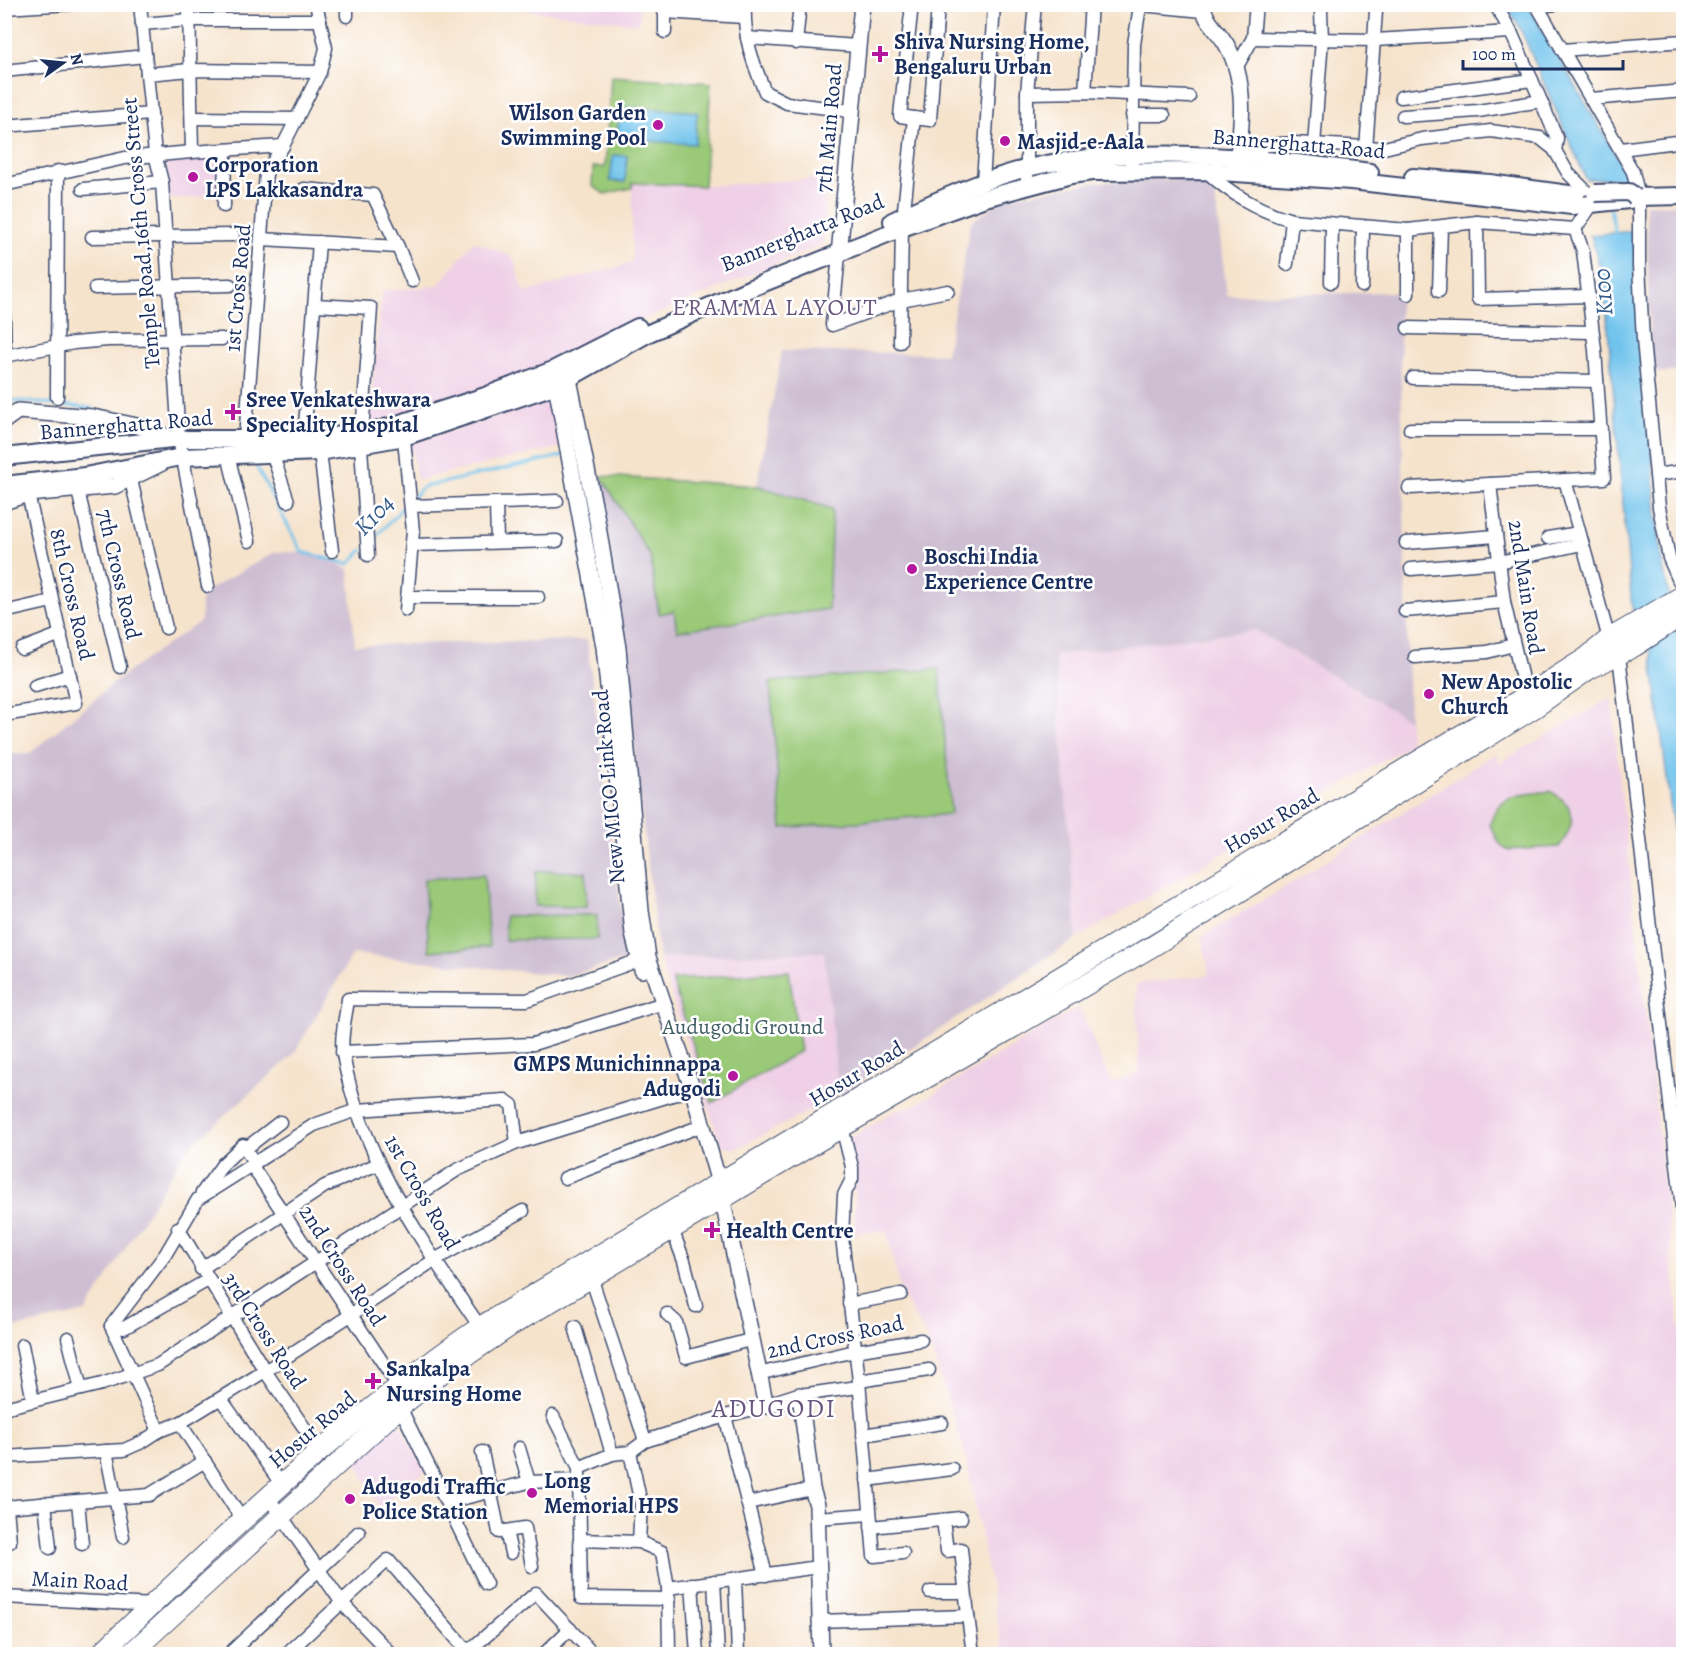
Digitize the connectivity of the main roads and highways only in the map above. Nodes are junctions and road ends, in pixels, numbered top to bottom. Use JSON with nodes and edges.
{"nodes":[{"id":1,"x":1132,"y":164,"type":"junction"},
{"id":2,"x":1236,"y":164,"type":"junction"},
{"id":3,"x":1683,"y":196,"type":"edge"},
{"id":4,"x":902,"y":222,"type":"junction"},
{"id":5,"x":362,"y":440,"type":"junction"},
{"id":6,"x":4,"y":458,"type":"edge"},
{"id":7,"x":4,"y":485,"type":"edge"},
{"id":8,"x":1683,"y":594,"type":"edge"},
{"id":9,"x":1683,"y":614,"type":"edge"},
{"id":10,"x":1614,"y":647,"type":"junction"},
{"id":11,"x":717,"y":1193,"type":"junction"},
{"id":12,"x":100,"y":1654,"type":"edge"},
{"id":13,"x":130,"y":1654,"type":"edge"}],
"edges":[{"from":1,"to":2,"type":"main road","name":"Bannerghatta Road"},
{"from":1,"to":2,"type":"main road","name":"Bannerghatta Road"},
{"from":1,"to":4,"type":"main road","name":"Bannerghatta Road"},
{"from":1,"to":4,"type":"main road","name":"Bannerghatta Road"},
{"from":2,"to":3,"type":"main road","name":"Bannerghatta Road","bridge":true},
{"from":4,"to":5,"type":"main road","name":"Bannerghatta Road"},
{"from":5,"to":6,"type":"main road","name":"Bannerghatta Road"},
{"from":5,"to":7,"type":"main road","name":"Bannerghatta Road"},
{"from":8,"to":10,"type":"main road","name":"Hosur Road"},
{"from":9,"to":10,"type":"main road","name":"Hosur Road"},
{"from":10,"to":11,"type":"main road","name":"Hosur Road"},
{"from":10,"to":11,"type":"main road","name":"Hosur Road"},
{"from":11,"to":12,"type":"main road","name":"Hosur Road"},
{"from":11,"to":13,"type":"main road","name":"Hosur Road"}]}
